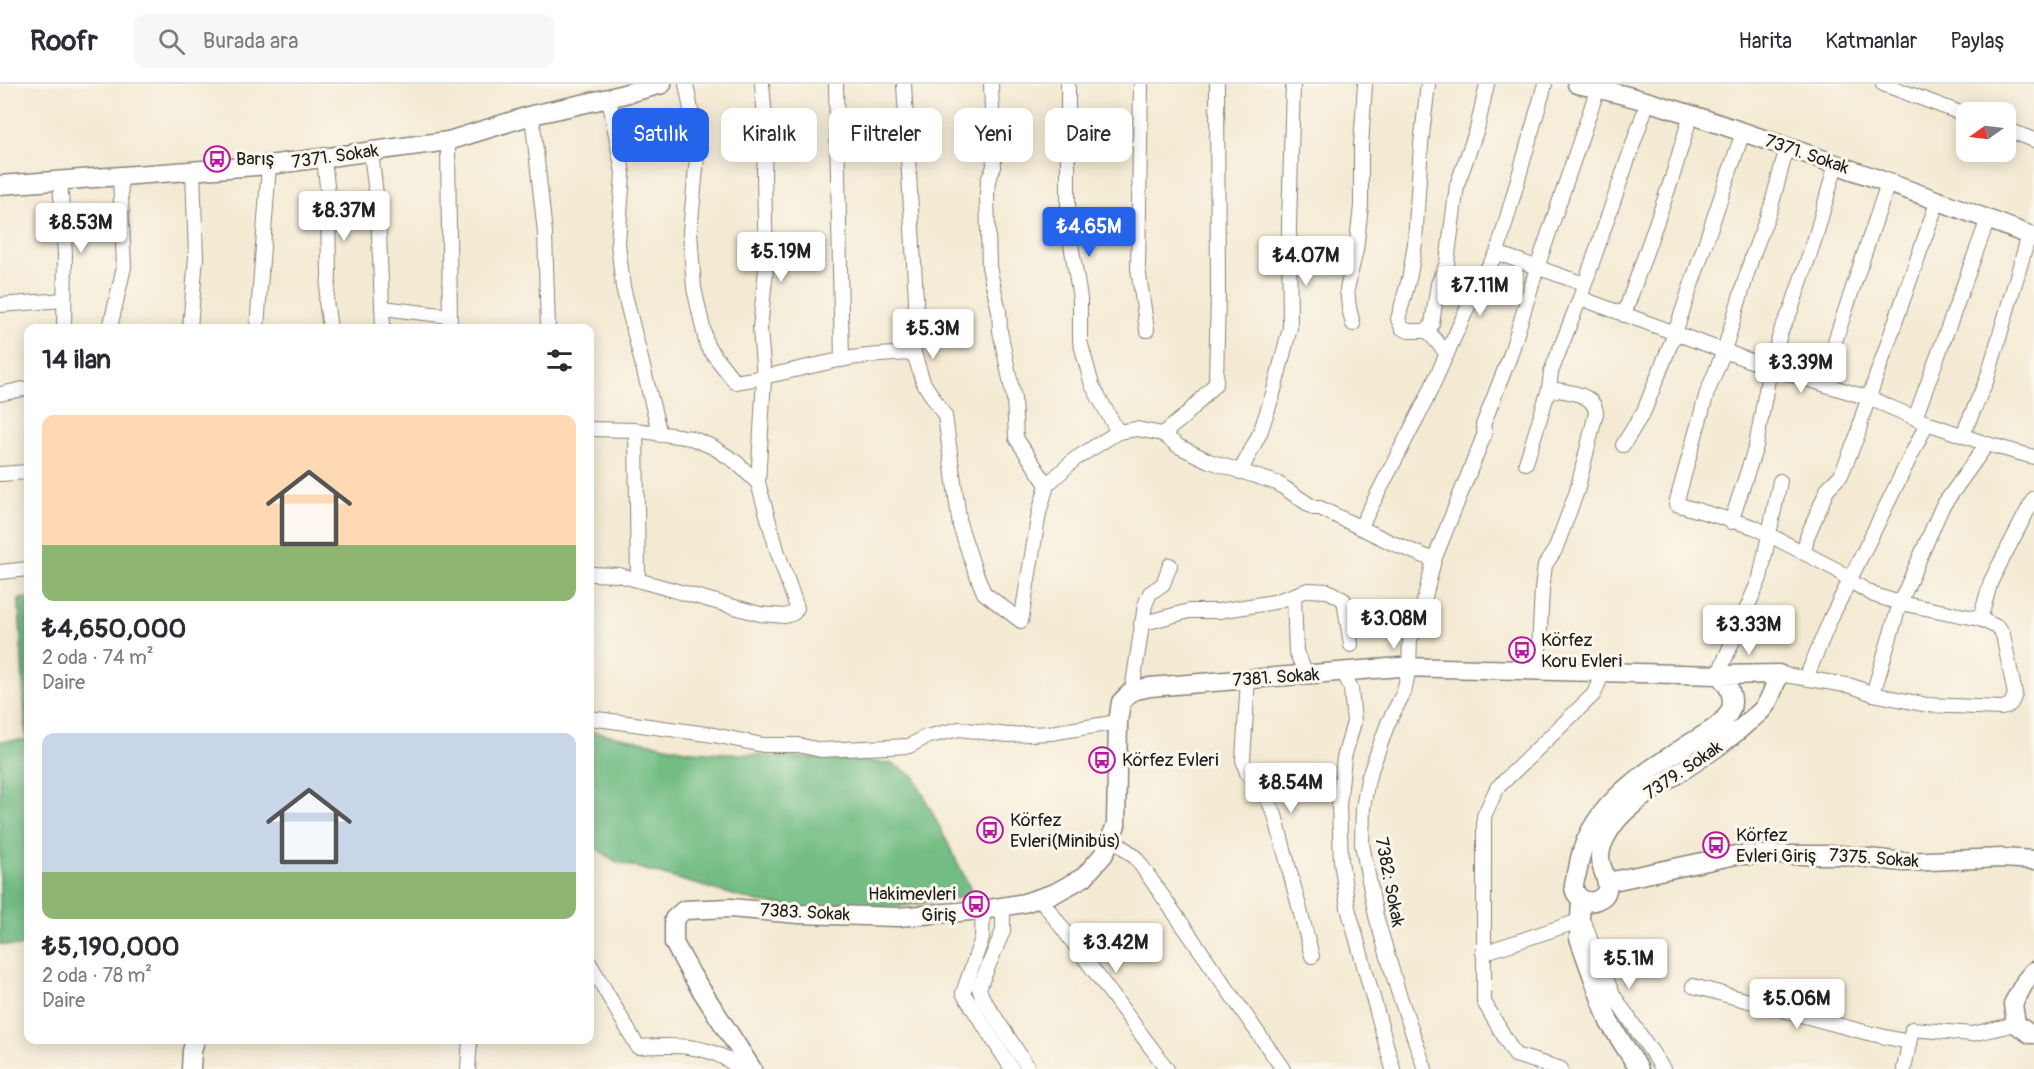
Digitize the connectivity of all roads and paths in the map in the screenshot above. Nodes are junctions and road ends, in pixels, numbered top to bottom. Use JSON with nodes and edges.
{"nodes":[{"id":1,"x":662,"y":84,"type":"edge"},
{"id":2,"x":686,"y":84,"type":"edge"},
{"id":3,"x":762,"y":84,"type":"edge"},
{"id":4,"x":836,"y":84,"type":"edge"},
{"id":5,"x":904,"y":84,"type":"edge"},
{"id":6,"x":991,"y":84,"type":"edge"},
{"id":7,"x":1068,"y":84,"type":"edge"},
{"id":8,"x":1141,"y":84,"type":"edge"},
{"id":9,"x":1217,"y":84,"type":"edge"},
{"id":10,"x":1293,"y":84,"type":"edge"},
{"id":11,"x":1365,"y":84,"type":"edge"},
{"id":12,"x":1428,"y":84,"type":"edge"},
{"id":13,"x":1487,"y":84,"type":"edge"},
{"id":14,"x":1545,"y":84,"type":"edge"},
{"id":15,"x":1576,"y":84,"type":"edge"},
{"id":16,"x":1883,"y":84,"type":"edge"},
{"id":17,"x":1598,"y":88,"type":"junction"},
{"id":18,"x":1618,"y":88,"type":"edge"},
{"id":19,"x":609,"y":98,"type":"junction"},
{"id":20,"x":1648,"y":101,"type":"junction"},
{"id":21,"x":1956,"y":111,"type":"edge"},
{"id":22,"x":1691,"y":114,"type":"junction"},
{"id":23,"x":532,"y":115,"type":"junction"},
{"id":24,"x":1743,"y":132,"type":"junction"},
{"id":25,"x":2016,"y":133,"type":"edge"},
{"id":26,"x":2034,"y":140,"type":"edge"},
{"id":27,"x":448,"y":141,"type":"junction"},
{"id":28,"x":1787,"y":147,"type":"junction"},
{"id":29,"x":370,"y":152,"type":"junction"},
{"id":30,"x":324,"y":159,"type":"junction"},
{"id":31,"x":1836,"y":164,"type":"junction"},
{"id":32,"x":269,"y":165,"type":"junction"},
{"id":33,"x":193,"y":171,"type":"junction"},
{"id":34,"x":120,"y":176,"type":"junction"},
{"id":35,"x":60,"y":181,"type":"junction"},
{"id":36,"x":1888,"y":183,"type":"junction"},
{"id":37,"x":0,"y":184,"type":"edge"},
{"id":38,"x":1938,"y":200,"type":"junction"},
{"id":39,"x":1988,"y":219,"type":"junction"},
{"id":40,"x":2032,"y":236,"type":"edge"},
{"id":41,"x":1497,"y":253,"type":"junction"},
{"id":42,"x":1537,"y":268,"type":"junction"},
{"id":43,"x":1582,"y":291,"type":"junction"},
{"id":44,"x":63,"y":300,"type":"junction"},
{"id":45,"x":0,"y":305,"type":"edge"},
{"id":46,"x":383,"y":308,"type":"junction"},
{"id":47,"x":1624,"y":315,"type":"junction"},
{"id":48,"x":450,"y":322,"type":"edge"},
{"id":49,"x":64,"y":324,"type":"edge"},
{"id":50,"x":111,"y":324,"type":"edge"},
{"id":51,"x":190,"y":324,"type":"edge"},
{"id":52,"x":256,"y":324,"type":"edge"},
{"id":53,"x":329,"y":324,"type":"edge"},
{"id":54,"x":383,"y":324,"type":"edge"},
{"id":55,"x":548,"y":324,"type":"edge"},
{"id":56,"x":1353,"y":324,"type":"dead end"},
{"id":57,"x":1147,"y":330,"type":"dead end"},
{"id":58,"x":1428,"y":331,"type":"junction"},
{"id":59,"x":1676,"y":333,"type":"junction"},
{"id":60,"x":1724,"y":351,"type":"junction"},
{"id":61,"x":914,"y":353,"type":"junction"},
{"id":62,"x":1447,"y":354,"type":"junction"},
{"id":63,"x":842,"y":360,"type":"junction"},
{"id":64,"x":1770,"y":368,"type":"junction"},
{"id":65,"x":764,"y":378,"type":"junction"},
{"id":66,"x":1821,"y":383,"type":"junction"},
{"id":67,"x":24,"y":389,"type":"edge"},
{"id":68,"x":1549,"y":389,"type":"junction"},
{"id":69,"x":0,"y":394,"type":"edge"},
{"id":70,"x":1869,"y":398,"type":"junction"},
{"id":71,"x":1921,"y":420,"type":"junction"},
{"id":72,"x":594,"y":429,"type":"edge"},
{"id":73,"x":636,"y":429,"type":"junction"},
{"id":74,"x":1118,"y":432,"type":"junction"},
{"id":75,"x":1163,"y":434,"type":"junction"},
{"id":76,"x":1963,"y":434,"type":"junction"},
{"id":77,"x":660,"y":435,"type":"junction"},
{"id":78,"x":1987,"y":444,"type":"junction"},
{"id":79,"x":1623,"y":446,"type":"dead end"},
{"id":80,"x":2034,"y":457,"type":"edge"},
{"id":81,"x":1526,"y":463,"type":"dead end"},
{"id":82,"x":24,"y":472,"type":"edge"},
{"id":83,"x":1240,"y":472,"type":"junction"},
{"id":84,"x":0,"y":474,"type":"edge"},
{"id":85,"x":1780,"y":481,"type":"dead end"},
{"id":86,"x":758,"y":483,"type":"junction"},
{"id":87,"x":1047,"y":485,"type":"junction"},
{"id":88,"x":2034,"y":498,"type":"edge"},
{"id":89,"x":1731,"y":522,"type":"junction"},
{"id":90,"x":1360,"y":528,"type":"junction"},
{"id":91,"x":1769,"y":536,"type":"junction"},
{"id":92,"x":1804,"y":554,"type":"junction"},
{"id":93,"x":1434,"y":560,"type":"junction"},
{"id":94,"x":1170,"y":565,"type":"dead end"},
{"id":95,"x":24,"y":569,"type":"edge"},
{"id":96,"x":0,"y":572,"type":"edge"},
{"id":97,"x":594,"y":574,"type":"edge"},
{"id":98,"x":638,"y":580,"type":"junction"},
{"id":99,"x":1850,"y":581,"type":"junction"},
{"id":100,"x":1294,"y":596,"type":"junction"},
{"id":101,"x":1900,"y":603,"type":"junction"},
{"id":102,"x":1980,"y":619,"type":"junction"},
{"id":103,"x":1141,"y":624,"type":"junction"},
{"id":104,"x":1351,"y":645,"type":"dead end"},
{"id":105,"x":1408,"y":668,"type":"junction"},
{"id":106,"x":1538,"y":670,"type":"junction"},
{"id":107,"x":1344,"y":672,"type":"junction"},
{"id":108,"x":1603,"y":672,"type":"junction"},
{"id":109,"x":1779,"y":674,"type":"junction"},
{"id":110,"x":1307,"y":675,"type":"junction"},
{"id":111,"x":1718,"y":675,"type":"junction"},
{"id":112,"x":1806,"y":678,"type":"junction"},
{"id":113,"x":1248,"y":679,"type":"junction"},
{"id":114,"x":1132,"y":691,"type":"junction"},
{"id":115,"x":1873,"y":694,"type":"junction"},
{"id":116,"x":594,"y":719,"type":"edge"},
{"id":117,"x":1119,"y":722,"type":"junction"},
{"id":118,"x":1111,"y":837,"type":"junction"},
{"id":119,"x":2034,"y":860,"type":"edge"},
{"id":120,"x":1577,"y":873,"type":"junction"},
{"id":121,"x":1606,"y":877,"type":"junction"},
{"id":122,"x":1040,"y":898,"type":"junction"},
{"id":123,"x":1581,"y":898,"type":"junction"},
{"id":124,"x":1003,"y":907,"type":"junction"},
{"id":125,"x":983,"y":910,"type":"junction"},
{"id":126,"x":1581,"y":920,"type":"junction"},
{"id":127,"x":1483,"y":953,"type":"junction"},
{"id":128,"x":1312,"y":956,"type":"dead end"},
{"id":129,"x":594,"y":971,"type":"edge"},
{"id":130,"x":2034,"y":971,"type":"edge"},
{"id":131,"x":1693,"y":986,"type":"dead end"},
{"id":132,"x":2016,"y":1024,"type":"junction"},
{"id":133,"x":2034,"y":1034,"type":"edge"},
{"id":134,"x":1908,"y":1042,"type":"junction"},
{"id":135,"x":194,"y":1044,"type":"edge"},
{"id":136,"x":470,"y":1044,"type":"edge"},
{"id":137,"x":191,"y":1069,"type":"edge"},
{"id":138,"x":468,"y":1069,"type":"edge"},
{"id":139,"x":739,"y":1069,"type":"edge"},
{"id":140,"x":752,"y":1069,"type":"edge"},
{"id":141,"x":1012,"y":1069,"type":"edge"},
{"id":142,"x":1029,"y":1069,"type":"edge"},
{"id":143,"x":1167,"y":1069,"type":"edge"},
{"id":144,"x":1283,"y":1069,"type":"edge"},
{"id":145,"x":1393,"y":1069,"type":"edge"},
{"id":146,"x":1425,"y":1069,"type":"edge"},
{"id":147,"x":1561,"y":1069,"type":"edge"},
{"id":148,"x":1639,"y":1069,"type":"edge"},
{"id":149,"x":1663,"y":1069,"type":"edge"},
{"id":150,"x":1904,"y":1069,"type":"edge"}],
"edges":[{"from":1,"to":19,"type":"street","name":"7371. Sokak"},
{"from":2,"to":65,"type":"street"},
{"from":3,"to":65,"type":"street"},
{"from":4,"to":63,"type":"street"},
{"from":5,"to":61,"type":"street"},
{"from":6,"to":87,"type":"street"},
{"from":7,"to":74,"type":"street"},
{"from":8,"to":57,"type":"street"},
{"from":9,"to":75,"type":"street"},
{"from":10,"to":83,"type":"street"},
{"from":11,"to":56,"type":"street"},
{"from":12,"to":58,"type":"street"},
{"from":13,"to":58,"type":"street"},
{"from":14,"to":41,"type":"street"},
{"from":15,"to":17,"type":"street","name":"7371. Sokak"},
{"from":16,"to":21,"type":"street"},
{"from":17,"to":18,"type":"street","name":"7371. Sokak"},
{"from":17,"to":42,"type":"street","name":"7382: Sokak"},
{"from":18,"to":20,"type":"street","name":"7371. Sokak"},
{"from":19,"to":23,"type":"street","name":"7371. Sokak"},
{"from":19,"to":77,"type":"street"},
{"from":20,"to":22,"type":"street","name":"7371. Sokak"},
{"from":20,"to":43,"type":"street"},
{"from":22,"to":24,"type":"street","name":"7371. Sokak"},
{"from":22,"to":47,"type":"street"},
{"from":23,"to":27,"type":"street","name":"7371. Sokak"},
{"from":23,"to":55,"type":"street"},
{"from":24,"to":28,"type":"street","name":"7371. Sokak"},
{"from":24,"to":59,"type":"street"},
{"from":25,"to":26,"type":"street"},
{"from":27,"to":29,"type":"street","name":"7371. Sokak"},
{"from":27,"to":48,"type":"street"},
{"from":28,"to":31,"type":"street","name":"7371. Sokak"},
{"from":28,"to":60,"type":"street"},
{"from":29,"to":30,"type":"street","name":"7371. Sokak"},
{"from":29,"to":46,"type":"street"},
{"from":30,"to":32,"type":"street","name":"7371. Sokak"},
{"from":30,"to":53,"type":"street"},
{"from":31,"to":36,"type":"street","name":"7371. Sokak"},
{"from":31,"to":64,"type":"street"},
{"from":32,"to":33,"type":"street","name":"7371. Sokak"},
{"from":32,"to":52,"type":"street"},
{"from":33,"to":34,"type":"street","name":"7371. Sokak"},
{"from":33,"to":51,"type":"street"},
{"from":34,"to":35,"type":"street","name":"7371. Sokak"},
{"from":34,"to":50,"type":"street"},
{"from":35,"to":37,"type":"street","name":"7371. Sokak"},
{"from":35,"to":44,"type":"street"},
{"from":36,"to":38,"type":"street","name":"7371. Sokak"},
{"from":36,"to":66,"type":"street"},
{"from":38,"to":39,"type":"street","name":"7371. Sokak"},
{"from":38,"to":70,"type":"street"},
{"from":39,"to":40,"type":"street","name":"7371. Sokak"},
{"from":39,"to":71,"type":"street"},
{"from":40,"to":76,"type":"street"},
{"from":41,"to":42,"type":"street"},
{"from":41,"to":62,"type":"street"},
{"from":42,"to":43,"type":"street"},
{"from":42,"to":93,"type":"street","name":"7382: Sokak"},
{"from":43,"to":47,"type":"street"},
{"from":43,"to":68,"type":"street"},
{"from":44,"to":45,"type":"street"},
{"from":44,"to":49,"type":"street"},
{"from":46,"to":48,"type":"street"},
{"from":46,"to":54,"type":"street"},
{"from":47,"to":59,"type":"street"},
{"from":58,"to":62,"type":"street"},
{"from":59,"to":60,"type":"street"},
{"from":59,"to":79,"type":"street"},
{"from":60,"to":64,"type":"street"},
{"from":60,"to":89,"type":"street"},
{"from":61,"to":63,"type":"street"},
{"from":61,"to":87,"type":"street"},
{"from":62,"to":90,"type":"street"},
{"from":63,"to":65,"type":"street"},
{"from":64,"to":66,"type":"street"},
{"from":64,"to":89,"type":"street"},
{"from":65,"to":86,"type":"street"},
{"from":66,"to":70,"type":"street"},
{"from":67,"to":69,"type":"street"},
{"from":68,"to":81,"type":"street"},
{"from":68,"to":106,"type":"street"},
{"from":70,"to":71,"type":"street"},
{"from":70,"to":92,"type":"street"},
{"from":71,"to":76,"type":"street"},
{"from":71,"to":99,"type":"street"},
{"from":72,"to":73,"type":"street"},
{"from":73,"to":77,"type":"street"},
{"from":73,"to":98,"type":"street"},
{"from":74,"to":75,"type":"street"},
{"from":74,"to":87,"type":"street"},
{"from":75,"to":83,"type":"street"},
{"from":76,"to":78,"type":"street"},
{"from":77,"to":86,"type":"street"},
{"from":78,"to":80,"type":"street"},
{"from":78,"to":101,"type":"street"},
{"from":82,"to":84,"type":"street"},
{"from":83,"to":90,"type":"street"},
{"from":85,"to":91,"type":"street"},
{"from":86,"to":98,"type":"street"},
{"from":88,"to":102,"type":"street"},
{"from":89,"to":91,"type":"street"},
{"from":90,"to":93,"type":"street"},
{"from":91,"to":92,"type":"street"},
{"from":91,"to":111,"type":"street"},
{"from":92,"to":99,"type":"street"},
{"from":93,"to":105,"type":"street","name":"7382: Sokak"},
{"from":94,"to":103,"type":"street"},
{"from":95,"to":96,"type":"street"},
{"from":97,"to":98,"type":"street"},
{"from":99,"to":101,"type":"street"},
{"from":99,"to":112,"type":"street"},
{"from":100,"to":103,"type":"street"},
{"from":100,"to":104,"type":"street"},
{"from":100,"to":110,"type":"street"},
{"from":101,"to":102,"type":"street"},
{"from":101,"to":115,"type":"street"},
{"from":102,"to":115,"type":"street"},
{"from":103,"to":114,"type":"street"},
{"from":105,"to":106,"type":"street","name":"7381. Sokak"},
{"from":105,"to":107,"type":"street","name":"7381. Sokak"},
{"from":105,"to":146,"type":"street","name":"7382: Sokak"},
{"from":106,"to":108,"type":"street","name":"7381. Sokak"},
{"from":107,"to":110,"type":"street","name":"7381. Sokak"},
{"from":107,"to":145,"type":"street"},
{"from":108,"to":111,"type":"street","name":"7381. Sokak"},
{"from":108,"to":127,"type":"street"},
{"from":109,"to":111,"type":"street","name":"7381. Sokak"},
{"from":109,"to":112,"type":"street"},
{"from":109,"to":121,"type":"street","name":"7379. Sokak"},
{"from":110,"to":113,"type":"street","name":"7381. Sokak"},
{"from":111,"to":120,"type":"street","name":"7379. Sokak"},
{"from":112,"to":115,"type":"street"},
{"from":113,"to":114,"type":"street","name":"7381. Sokak"},
{"from":113,"to":128,"type":"street"},
{"from":114,"to":117,"type":"street"},
{"from":116,"to":117,"type":"street"},
{"from":117,"to":118,"type":"street","name":"7383. Sokak"},
{"from":118,"to":122,"type":"street","name":"7383. Sokak"},
{"from":118,"to":144,"type":"street"},
{"from":119,"to":121,"type":"street","name":"7375. Sokak"},
{"from":120,"to":121,"type":"street"},
{"from":120,"to":123,"type":"street","name":"7379. Sokak"},
{"from":121,"to":123,"type":"street"},
{"from":122,"to":124,"type":"street","name":"7383. Sokak"},
{"from":122,"to":143,"type":"street"},
{"from":123,"to":126,"type":"street","name":"7379. Sokak"},
{"from":124,"to":125,"type":"street","name":"7383. Sokak"},
{"from":124,"to":142,"type":"street"},
{"from":125,"to":140,"type":"street","name":"7383. Sokak"},
{"from":125,"to":141,"type":"street"},
{"from":126,"to":127,"type":"street"},
{"from":126,"to":148,"type":"street","name":"7379. Sokak"},
{"from":126,"to":149,"type":"street"},
{"from":127,"to":147,"type":"street"},
{"from":129,"to":139,"type":"street"},
{"from":130,"to":132,"type":"street"},
{"from":131,"to":134,"type":"street"},
{"from":132,"to":133,"type":"street"},
{"from":132,"to":134,"type":"street"},
{"from":134,"to":150,"type":"street"},
{"from":135,"to":137,"type":"street"},
{"from":136,"to":138,"type":"street"}]}
